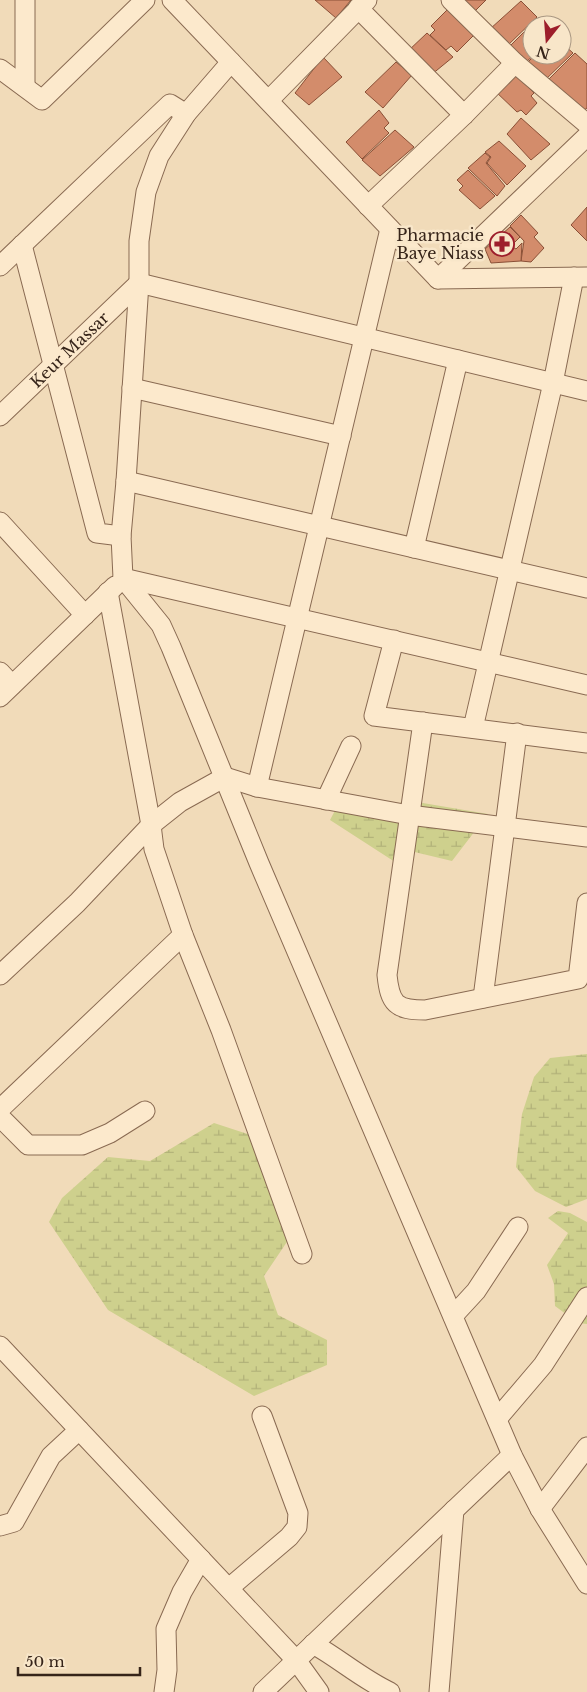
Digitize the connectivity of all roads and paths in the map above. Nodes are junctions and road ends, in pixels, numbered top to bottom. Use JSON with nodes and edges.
{"nodes":[{"id":1,"x":25,"y":0,"type":"edge"},
{"id":2,"x":145,"y":0,"type":"edge"},
{"id":3,"x":172,"y":0,"type":"edge"},
{"id":4,"x":451,"y":0,"type":"edge"},
{"id":5,"x":362,"y":4,"type":"edge"},
{"id":6,"x":231,"y":62,"type":"junction"},
{"id":7,"x":514,"y":63,"type":"junction"},
{"id":8,"x":0,"y":68,"type":"edge"},
{"id":9,"x":24,"y":87,"type":"junction"},
{"id":10,"x":269,"y":100,"type":"junction"},
{"id":11,"x":186,"y":114,"type":"junction"},
{"id":12,"x":464,"y":115,"type":"junction"},
{"id":13,"x":587,"y":124,"type":"edge"},
{"id":14,"x":587,"y":136,"type":"edge"},
{"id":15,"x":368,"y":206,"type":"junction"},
{"id":16,"x":390,"y":229,"type":"junction"},
{"id":17,"x":22,"y":245,"type":"junction"},
{"id":18,"x":0,"y":266,"type":"edge"},
{"id":19,"x":580,"y":277,"type":"edge"},
{"id":20,"x":438,"y":279,"type":"junction"},
{"id":21,"x":139,"y":283,"type":"junction"},
{"id":22,"x":364,"y":338,"type":"junction"},
{"id":23,"x":458,"y":360,"type":"junction"},
{"id":24,"x":53,"y":365,"type":"junction"},
{"id":25,"x":552,"y":383,"type":"junction"},
{"id":26,"x":132,"y":388,"type":"junction"},
{"id":27,"x":587,"y":391,"type":"edge"},
{"id":28,"x":0,"y":416,"type":"edge"},
{"id":29,"x":341,"y":436,"type":"junction"},
{"id":30,"x":126,"y":481,"type":"junction"},
{"id":31,"x":0,"y":522,"type":"edge"},
{"id":32,"x":319,"y":526,"type":"junction"},
{"id":33,"x":121,"y":536,"type":"junction"},
{"id":34,"x":414,"y":548,"type":"junction"},
{"id":35,"x":510,"y":570,"type":"junction"},
{"id":36,"x":123,"y":578,"type":"junction"},
{"id":37,"x":587,"y":588,"type":"edge"},
{"id":38,"x":108,"y":592,"type":"junction"},
{"id":39,"x":85,"y":615,"type":"junction"},
{"id":40,"x":298,"y":618,"type":"junction"},
{"id":41,"x":394,"y":640,"type":"junction"},
{"id":42,"x":488,"y":662,"type":"junction"},
{"id":43,"x":4,"y":685,"type":"edge"},
{"id":44,"x":587,"y":685,"type":"edge"},
{"id":45,"x":423,"y":722,"type":"junction"},
{"id":46,"x":473,"y":728,"type":"junction"},
{"id":47,"x":517,"y":734,"type":"junction"},
{"id":48,"x":587,"y":743,"type":"edge"},
{"id":49,"x":351,"y":746,"type":"dead end"},
{"id":50,"x":225,"y":777,"type":"junction"},
{"id":51,"x":258,"y":787,"type":"junction"},
{"id":52,"x":326,"y":800,"type":"junction"},
{"id":53,"x":409,"y":815,"type":"junction"},
{"id":54,"x":151,"y":825,"type":"junction"},
{"id":55,"x":505,"y":827,"type":"junction"},
{"id":56,"x":587,"y":837,"type":"edge"},
{"id":57,"x":587,"y":903,"type":"edge"},
{"id":58,"x":183,"y":935,"type":"junction"},
{"id":59,"x":3,"y":966,"type":"edge"},
{"id":60,"x":484,"y":998,"type":"junction"},
{"id":61,"x":0,"y":1109,"type":"edge"},
{"id":62,"x":144,"y":1112,"type":"dead end"},
{"id":63,"x":0,"y":1117,"type":"edge"},
{"id":64,"x":518,"y":1227,"type":"dead end"},
{"id":65,"x":302,"y":1254,"type":"dead end"},
{"id":66,"x":587,"y":1297,"type":"edge"},
{"id":67,"x":452,"y":1316,"type":"junction"},
{"id":68,"x":0,"y":1346,"type":"edge"},
{"id":69,"x":262,"y":1416,"type":"dead end"},
{"id":70,"x":497,"y":1419,"type":"junction"},
{"id":71,"x":79,"y":1430,"type":"junction"},
{"id":72,"x":587,"y":1447,"type":"edge"},
{"id":73,"x":512,"y":1455,"type":"junction"},
{"id":74,"x":540,"y":1509,"type":"junction"},
{"id":75,"x":454,"y":1510,"type":"junction"},
{"id":76,"x":0,"y":1526,"type":"edge"},
{"id":77,"x":201,"y":1559,"type":"junction"},
{"id":78,"x":587,"y":1584,"type":"edge"},
{"id":79,"x":229,"y":1588,"type":"junction"},
{"id":80,"x":313,"y":1644,"type":"junction"},
{"id":81,"x":296,"y":1660,"type":"junction"},
{"id":82,"x":164,"y":1692,"type":"edge"},
{"id":83,"x":263,"y":1692,"type":"edge"},
{"id":84,"x":319,"y":1692,"type":"edge"},
{"id":85,"x":390,"y":1692,"type":"edge"},
{"id":86,"x":438,"y":1692,"type":"edge"}],
"edges":[{"from":1,"to":9,"type":"street"},
{"from":2,"to":9,"type":"street"},
{"from":3,"to":6,"type":"street"},
{"from":4,"to":7,"type":"street"},
{"from":5,"to":10,"type":"street"},
{"from":5,"to":12,"type":"street"},
{"from":6,"to":10,"type":"street"},
{"from":6,"to":11,"type":"street"},
{"from":7,"to":12,"type":"street"},
{"from":7,"to":13,"type":"street"},
{"from":8,"to":9,"type":"street"},
{"from":10,"to":15,"type":"street"},
{"from":11,"to":17,"type":"street"},
{"from":11,"to":21,"type":"street"},
{"from":12,"to":15,"type":"street"},
{"from":14,"to":20,"type":"street"},
{"from":15,"to":16,"type":"street"},
{"from":16,"to":20,"type":"street"},
{"from":16,"to":22,"type":"street"},
{"from":17,"to":18,"type":"street"},
{"from":17,"to":24,"type":"street"},
{"from":19,"to":20,"type":"street"},
{"from":19,"to":25,"type":"street"},
{"from":21,"to":22,"type":"street"},
{"from":21,"to":24,"type":"street","name":"Keur Massar"},
{"from":21,"to":26,"type":"street"},
{"from":22,"to":23,"type":"street"},
{"from":22,"to":29,"type":"street"},
{"from":23,"to":25,"type":"street"},
{"from":23,"to":34,"type":"street"},
{"from":24,"to":28,"type":"street","name":"Keur Massar"},
{"from":24,"to":33,"type":"street"},
{"from":25,"to":27,"type":"street"},
{"from":25,"to":35,"type":"street"},
{"from":26,"to":29,"type":"street"},
{"from":26,"to":30,"type":"street"},
{"from":29,"to":32,"type":"street"},
{"from":30,"to":32,"type":"street"},
{"from":30,"to":33,"type":"street"},
{"from":31,"to":39,"type":"street"},
{"from":32,"to":34,"type":"street"},
{"from":32,"to":40,"type":"street"},
{"from":33,"to":36,"type":"street"},
{"from":34,"to":35,"type":"street"},
{"from":35,"to":37,"type":"street"},
{"from":35,"to":42,"type":"street"},
{"from":36,"to":38,"type":"street"},
{"from":36,"to":40,"type":"street"},
{"from":36,"to":50,"type":"street"},
{"from":38,"to":39,"type":"street"},
{"from":38,"to":54,"type":"street"},
{"from":39,"to":43,"type":"street"},
{"from":40,"to":41,"type":"street"},
{"from":40,"to":51,"type":"street"},
{"from":41,"to":42,"type":"street"},
{"from":41,"to":45,"type":"street"},
{"from":42,"to":44,"type":"street"},
{"from":42,"to":46,"type":"street"},
{"from":45,"to":46,"type":"street"},
{"from":45,"to":53,"type":"street"},
{"from":46,"to":47,"type":"street"},
{"from":47,"to":48,"type":"street"},
{"from":47,"to":55,"type":"street"},
{"from":49,"to":52,"type":"street"},
{"from":50,"to":51,"type":"street"},
{"from":50,"to":54,"type":"street"},
{"from":50,"to":67,"type":"street"},
{"from":51,"to":52,"type":"street"},
{"from":52,"to":53,"type":"street"},
{"from":53,"to":55,"type":"street"},
{"from":53,"to":60,"type":"street"},
{"from":54,"to":58,"type":"street"},
{"from":54,"to":59,"type":"street"},
{"from":55,"to":56,"type":"street"},
{"from":55,"to":60,"type":"street"},
{"from":57,"to":60,"type":"street"},
{"from":58,"to":61,"type":"street"},
{"from":58,"to":65,"type":"street"},
{"from":62,"to":63,"type":"street"},
{"from":64,"to":67,"type":"street"},
{"from":66,"to":70,"type":"street"},
{"from":67,"to":70,"type":"street"},
{"from":68,"to":71,"type":"street"},
{"from":69,"to":79,"type":"street"},
{"from":70,"to":73,"type":"street"},
{"from":71,"to":76,"type":"street"},
{"from":71,"to":77,"type":"street"},
{"from":72,"to":74,"type":"street"},
{"from":73,"to":74,"type":"street"},
{"from":73,"to":75,"type":"street"},
{"from":74,"to":78,"type":"street"},
{"from":75,"to":80,"type":"street"},
{"from":75,"to":86,"type":"street"},
{"from":77,"to":79,"type":"street"},
{"from":77,"to":82,"type":"street"},
{"from":79,"to":81,"type":"street"},
{"from":80,"to":81,"type":"street"},
{"from":80,"to":85,"type":"street"},
{"from":81,"to":83,"type":"street"},
{"from":81,"to":84,"type":"street"}]}
